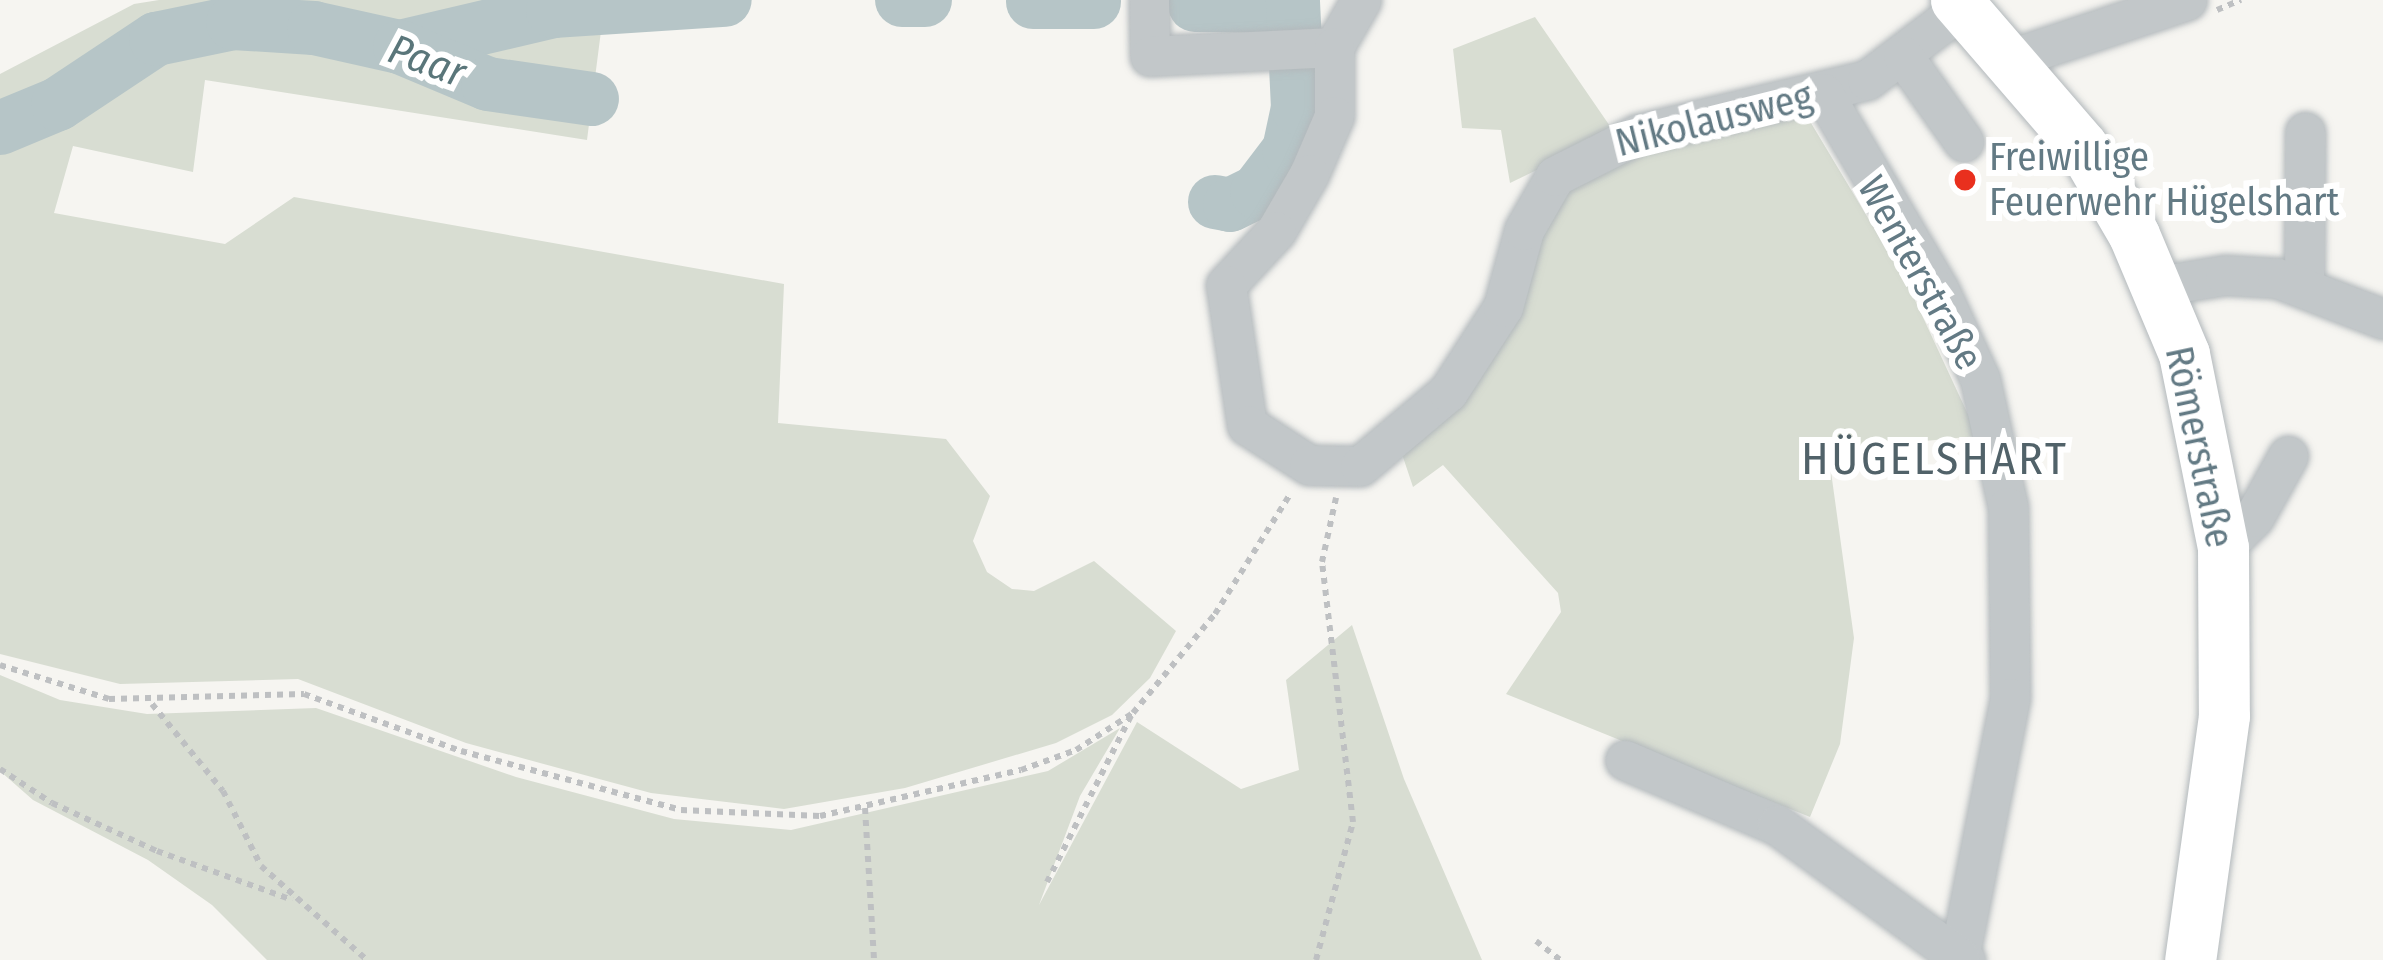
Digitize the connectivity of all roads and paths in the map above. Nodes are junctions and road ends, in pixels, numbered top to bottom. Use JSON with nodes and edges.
{"nodes":[{"id":1,"x":1149,"y":0,"type":"edge"},
{"id":2,"x":1361,"y":0,"type":"edge"},
{"id":3,"x":2188,"y":0,"type":"edge"},
{"id":4,"x":1960,"y":3,"type":"edge"},
{"id":5,"x":1308,"y":51,"type":"junction"},
{"id":6,"x":1903,"y":56,"type":"junction"},
{"id":7,"x":2013,"y":58,"type":"junction"},
{"id":8,"x":1823,"y":93,"type":"junction"},
{"id":9,"x":2305,"y":132,"type":"dead end"},
{"id":10,"x":1964,"y":142,"type":"dead end"},
{"id":11,"x":2304,"y":284,"type":"junction"},
{"id":12,"x":2158,"y":286,"type":"junction"},
{"id":13,"x":2383,"y":319,"type":"edge"},
{"id":14,"x":1374,"y":455,"type":"junction"},
{"id":15,"x":2288,"y":456,"type":"dead end"},
{"id":16,"x":1309,"y":465,"type":"junction"},
{"id":17,"x":2223,"y":548,"type":"junction"},
{"id":18,"x":0,"y":664,"type":"edge"},
{"id":19,"x":151,"y":702,"type":"junction"},
{"id":20,"x":1133,"y":713,"type":"junction"},
{"id":21,"x":1625,"y":760,"type":"dead end"},
{"id":22,"x":0,"y":769,"type":"edge"},
{"id":23,"x":865,"y":808,"type":"junction"},
{"id":24,"x":1047,"y":882,"type":"dead end"},
{"id":25,"x":296,"y":902,"type":"junction"},
{"id":26,"x":1535,"y":941,"type":"dead end"},
{"id":27,"x":1941,"y":954,"type":"edge"},
{"id":28,"x":367,"y":960,"type":"edge"},
{"id":29,"x":874,"y":960,"type":"edge"},
{"id":30,"x":1316,"y":960,"type":"edge"},
{"id":31,"x":1560,"y":960,"type":"edge"},
{"id":32,"x":2190,"y":960,"type":"edge"}],
"edges":[{"from":1,"to":5,"type":"street"},
{"from":2,"to":5,"type":"street"},
{"from":3,"to":7,"type":"street"},
{"from":4,"to":6,"type":"street","name":"Nikolausweg"},
{"from":4,"to":7,"type":"main road","name":"Römerstraße"},
{"from":5,"to":16,"type":"street"},
{"from":6,"to":8,"type":"street","name":"Nikolausweg"},
{"from":6,"to":10,"type":"street"},
{"from":7,"to":12,"type":"main road","name":"Römerstraße"},
{"from":8,"to":14,"type":"street","name":"Nikolausweg"},
{"from":8,"to":27,"type":"street","name":"Wenterstraße"},
{"from":9,"to":11,"type":"street"},
{"from":11,"to":12,"type":"street"},
{"from":11,"to":13,"type":"street"},
{"from":12,"to":17,"type":"main road","name":"Römerstraße"},
{"from":14,"to":16,"type":"street"},
{"from":14,"to":30,"type":"path"},
{"from":15,"to":17,"type":"street"},
{"from":16,"to":20,"type":"path"},
{"from":17,"to":32,"type":"main road","name":"Römerstraße"},
{"from":18,"to":19,"type":"path"},
{"from":19,"to":23,"type":"path"},
{"from":19,"to":25,"type":"path"},
{"from":20,"to":23,"type":"path"},
{"from":20,"to":24,"type":"path"},
{"from":21,"to":27,"type":"street","name":"Wenterstraße"},
{"from":22,"to":25,"type":"path"},
{"from":23,"to":29,"type":"path"},
{"from":25,"to":28,"type":"path"},
{"from":26,"to":31,"type":"path"}]}
